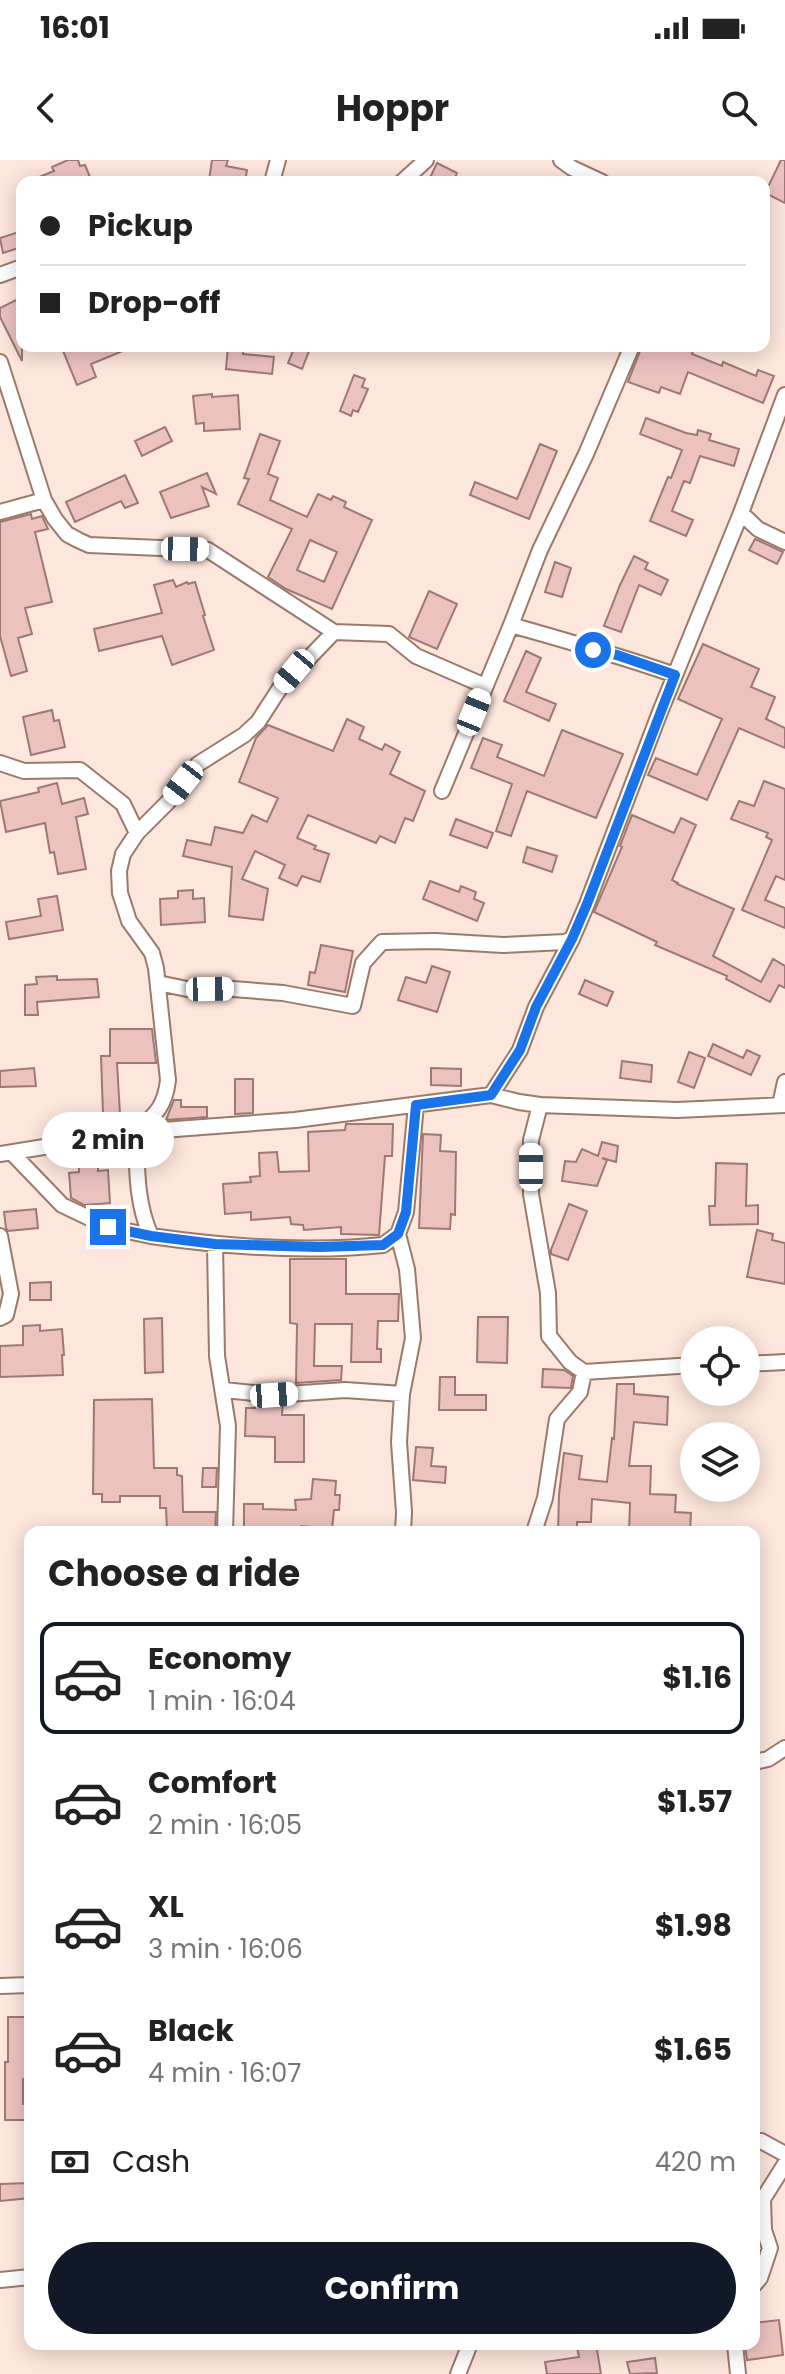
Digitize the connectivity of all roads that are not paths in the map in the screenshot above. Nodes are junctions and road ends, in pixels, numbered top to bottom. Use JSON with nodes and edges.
{"nodes":[{"id":1,"x":426,"y":160,"type":"edge"},
{"id":2,"x":561,"y":160,"type":"edge"},
{"id":3,"x":409,"y":176,"type":"edge"},
{"id":4,"x":589,"y":176,"type":"edge"},
{"id":5,"x":629,"y":352,"type":"edge"},
{"id":6,"x":0,"y":362,"type":"edge"},
{"id":7,"x":785,"y":395,"type":"edge"},
{"id":8,"x":44,"y":500,"type":"junction"},
{"id":9,"x":0,"y":512,"type":"edge"},
{"id":10,"x":741,"y":513,"type":"junction"},
{"id":11,"x":785,"y":542,"type":"edge"},
{"id":12,"x":511,"y":625,"type":"junction"},
{"id":13,"x":334,"y":632,"type":"junction"},
{"id":14,"x":675,"y":675,"type":"junction"},
{"id":15,"x":485,"y":686,"type":"junction"},
{"id":16,"x":0,"y":763,"type":"edge"},
{"id":17,"x":442,"y":791,"type":"dead end"},
{"id":18,"x":137,"y":833,"type":"junction"},
{"id":19,"x":572,"y":939,"type":"junction"},
{"id":20,"x":158,"y":983,"type":"junction"},
{"id":21,"x":785,"y":1082,"type":"edge"},
{"id":22,"x":491,"y":1095,"type":"junction"},
{"id":23,"x":416,"y":1105,"type":"junction"},
{"id":24,"x":540,"y":1105,"type":"junction"},
{"id":25,"x":782,"y":1105,"type":"edge"},
{"id":26,"x":136,"y":1132,"type":"junction"},
{"id":27,"x":6,"y":1154,"type":"edge"},
{"id":28,"x":398,"y":1234,"type":"junction"},
{"id":29,"x":0,"y":1236,"type":"edge"},
{"id":30,"x":151,"y":1236,"type":"junction"},
{"id":31,"x":215,"y":1244,"type":"junction"},
{"id":32,"x":0,"y":1318,"type":"edge"},
{"id":33,"x":785,"y":1362,"type":"edge"},
{"id":34,"x":760,"y":1363,"type":"edge"},
{"id":35,"x":680,"y":1366,"type":"edge"},
{"id":36,"x":584,"y":1372,"type":"junction"},
{"id":37,"x":224,"y":1390,"type":"junction"},
{"id":38,"x":402,"y":1394,"type":"junction"},
{"id":39,"x":225,"y":1526,"type":"edge"},
{"id":40,"x":403,"y":1526,"type":"edge"},
{"id":41,"x":536,"y":1526,"type":"edge"},
{"id":42,"x":785,"y":1748,"type":"edge"},
{"id":43,"x":760,"y":1761,"type":"edge"},
{"id":44,"x":24,"y":1985,"type":"edge"},
{"id":45,"x":0,"y":1986,"type":"edge"},
{"id":46,"x":760,"y":2141,"type":"edge"},
{"id":47,"x":785,"y":2154,"type":"edge"},
{"id":48,"x":785,"y":2164,"type":"edge"},
{"id":49,"x":760,"y":2275,"type":"edge"},
{"id":50,"x":24,"y":2278,"type":"edge"},
{"id":51,"x":0,"y":2280,"type":"edge"},
{"id":52,"x":468,"y":2350,"type":"edge"},
{"id":53,"x":736,"y":2350,"type":"edge"},
{"id":54,"x":458,"y":2374,"type":"edge"},
{"id":55,"x":738,"y":2374,"type":"edge"}],
"edges":[{"from":1,"to":3,"type":"street"},
{"from":2,"to":4,"type":"street"},
{"from":5,"to":12,"type":"street"},
{"from":6,"to":8,"type":"street"},
{"from":7,"to":10,"type":"street"},
{"from":8,"to":9,"type":"street"},
{"from":8,"to":13,"type":"street"},
{"from":10,"to":11,"type":"street"},
{"from":10,"to":14,"type":"street"},
{"from":12,"to":14,"type":"street"},
{"from":12,"to":15,"type":"street"},
{"from":13,"to":15,"type":"street"},
{"from":13,"to":18,"type":"street"},
{"from":14,"to":19,"type":"street"},
{"from":15,"to":17,"type":"street"},
{"from":16,"to":18,"type":"street"},
{"from":18,"to":20,"type":"street"},
{"from":19,"to":20,"type":"street"},
{"from":19,"to":22,"type":"street"},
{"from":20,"to":26,"type":"street"},
{"from":21,"to":25,"type":"street"},
{"from":22,"to":23,"type":"street"},
{"from":22,"to":24,"type":"street"},
{"from":23,"to":26,"type":"street"},
{"from":23,"to":28,"type":"street"},
{"from":24,"to":25,"type":"street"},
{"from":24,"to":36,"type":"street"},
{"from":26,"to":27,"type":"street"},
{"from":26,"to":30,"type":"street"},
{"from":27,"to":30,"type":"street"},
{"from":28,"to":31,"type":"street"},
{"from":28,"to":38,"type":"street"},
{"from":29,"to":32,"type":"street"},
{"from":30,"to":31,"type":"street"},
{"from":31,"to":37,"type":"street"},
{"from":33,"to":34,"type":"street"},
{"from":35,"to":36,"type":"street"},
{"from":36,"to":41,"type":"street"},
{"from":37,"to":38,"type":"street"},
{"from":37,"to":39,"type":"street"},
{"from":38,"to":40,"type":"street"},
{"from":42,"to":43,"type":"street"},
{"from":44,"to":45,"type":"street"},
{"from":46,"to":47,"type":"street"},
{"from":48,"to":49,"type":"street"},
{"from":50,"to":51,"type":"street"},
{"from":52,"to":54,"type":"street"},
{"from":53,"to":55,"type":"street"}]}
